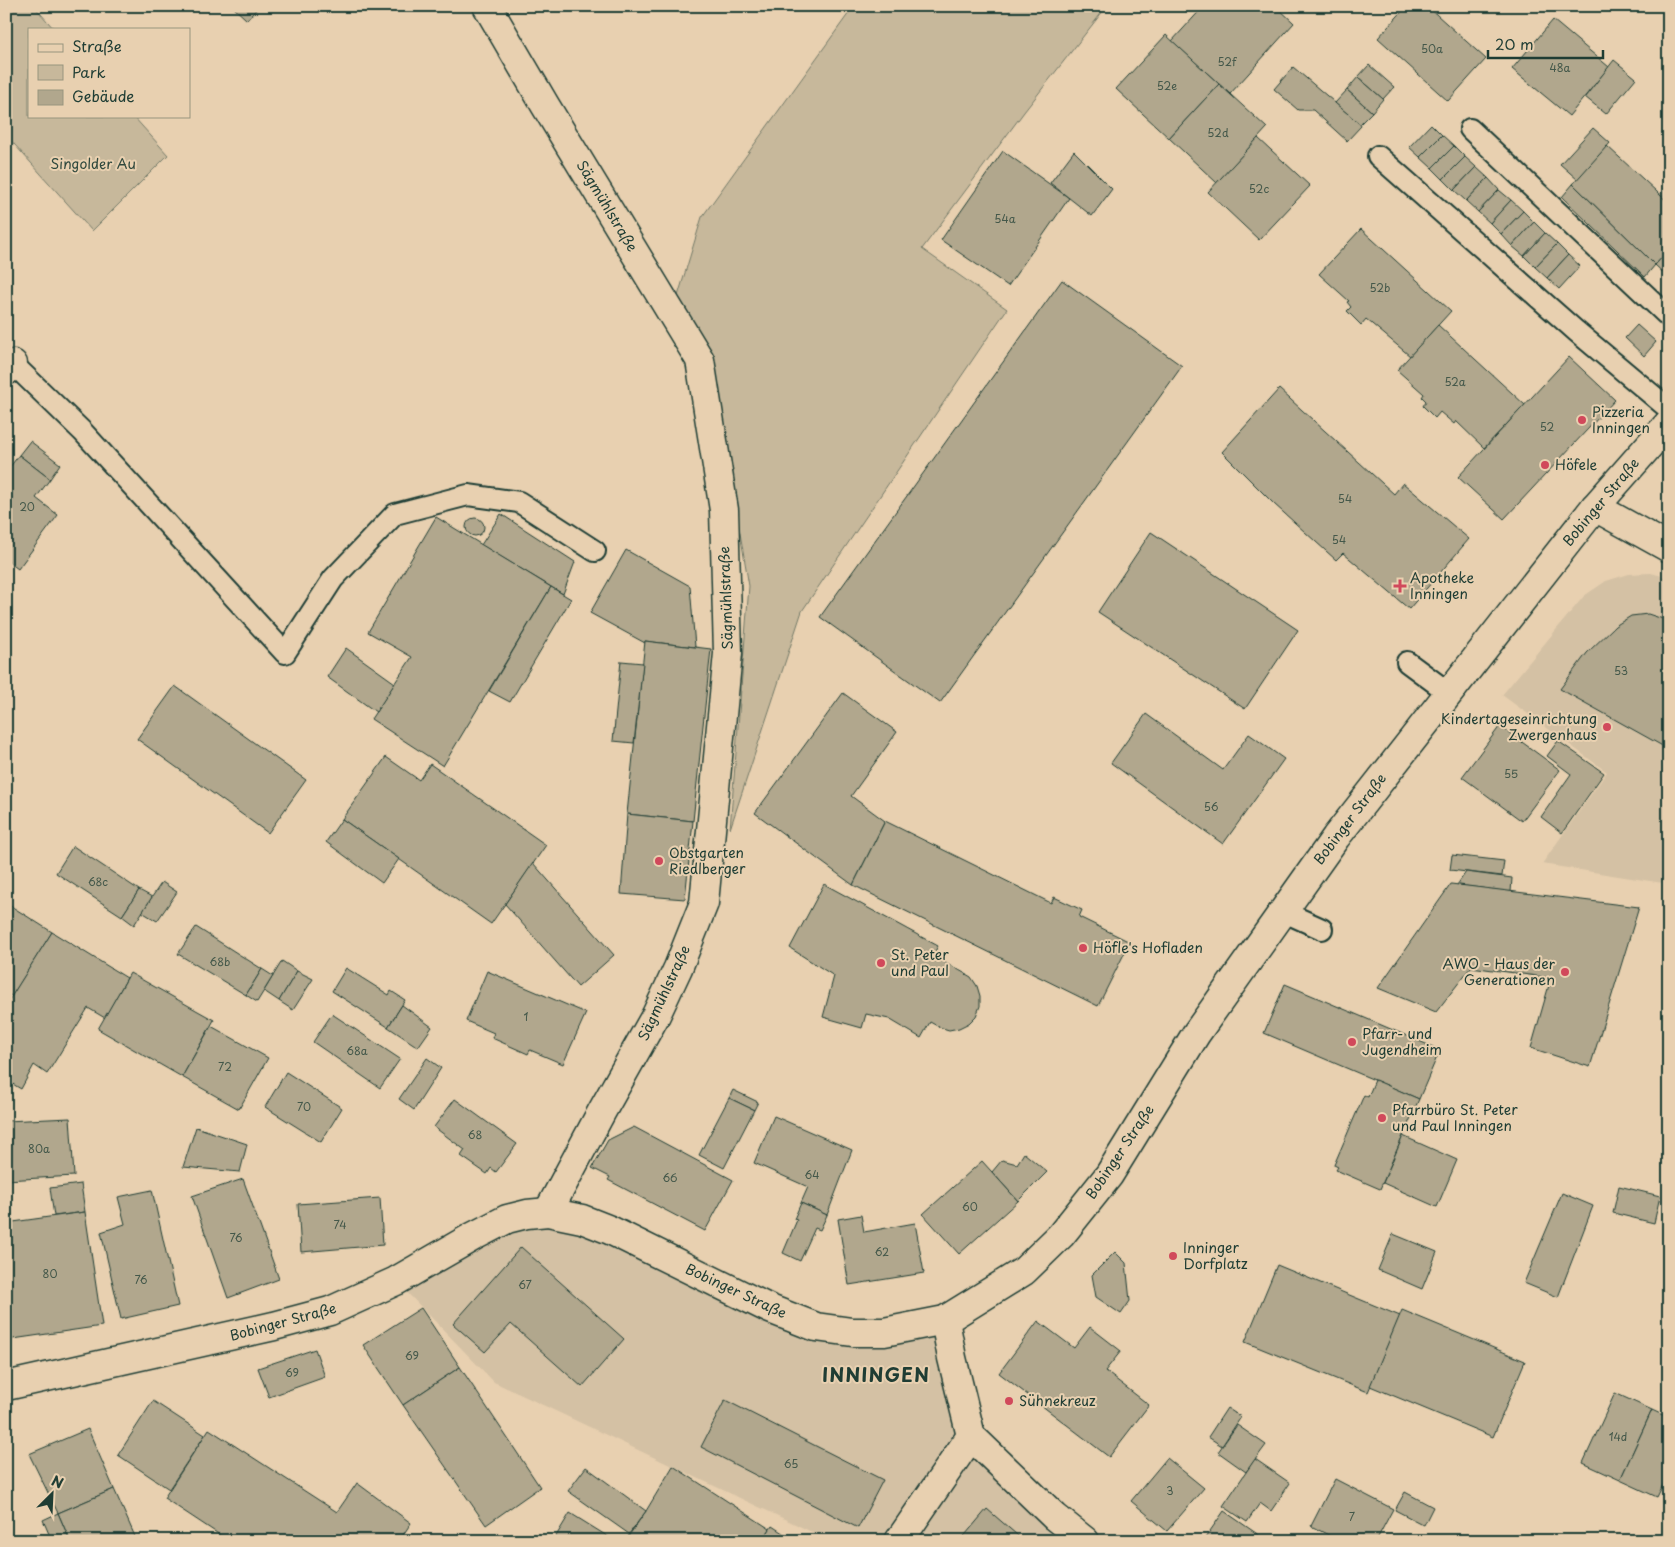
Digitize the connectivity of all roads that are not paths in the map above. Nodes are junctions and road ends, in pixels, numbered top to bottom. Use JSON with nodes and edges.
{"nodes":[{"id":1,"x":487,"y":6,"type":"edge"},
{"id":2,"x":1470,"y":129,"type":"dead end"},
{"id":3,"x":1378,"y":156,"type":"dead end"},
{"id":4,"x":1669,"y":317,"type":"edge"},
{"id":5,"x":10,"y":368,"type":"edge"},
{"id":6,"x":1669,"y":409,"type":"edge"},
{"id":7,"x":1669,"y":422,"type":"edge"},
{"id":8,"x":1595,"y":507,"type":"junction"},
{"id":9,"x":1669,"y":548,"type":"edge"},
{"id":10,"x":595,"y":551,"type":"dead end"},
{"id":11,"x":1407,"y":662,"type":"dead end"},
{"id":12,"x":1449,"y":693,"type":"junction"},
{"id":13,"x":1282,"y":911,"type":"junction"},
{"id":14,"x":1322,"y":929,"type":"dead end"},
{"id":15,"x":548,"y":1212,"type":"junction"},
{"id":16,"x":946,"y":1320,"type":"junction"},
{"id":17,"x":6,"y":1386,"type":"edge"},
{"id":18,"x":971,"y":1436,"type":"junction"},
{"id":19,"x":899,"y":1541,"type":"edge"},
{"id":20,"x":1085,"y":1541,"type":"edge"}],
"edges":[{"from":1,"to":15,"type":"main road","name":"Sägmühlstraße"},
{"from":2,"to":4,"type":"lane"},
{"from":3,"to":6,"type":"lane"},
{"from":5,"to":10,"type":"lane"},
{"from":7,"to":8,"type":"main road","name":"Bobinger Straße"},
{"from":8,"to":9,"type":"main road"},
{"from":8,"to":12,"type":"main road","name":"Bobinger Straße"},
{"from":11,"to":12,"type":"lane"},
{"from":12,"to":13,"type":"main road","name":"Bobinger Straße"},
{"from":13,"to":14,"type":"lane"},
{"from":13,"to":16,"type":"main road","name":"Bobinger Straße"},
{"from":15,"to":16,"type":"main road","name":"Bobinger Straße"},
{"from":15,"to":17,"type":"main road","name":"Bobinger Straße"},
{"from":16,"to":18,"type":"main road"},
{"from":18,"to":19,"type":"main road"},
{"from":18,"to":20,"type":"main road"}]}
